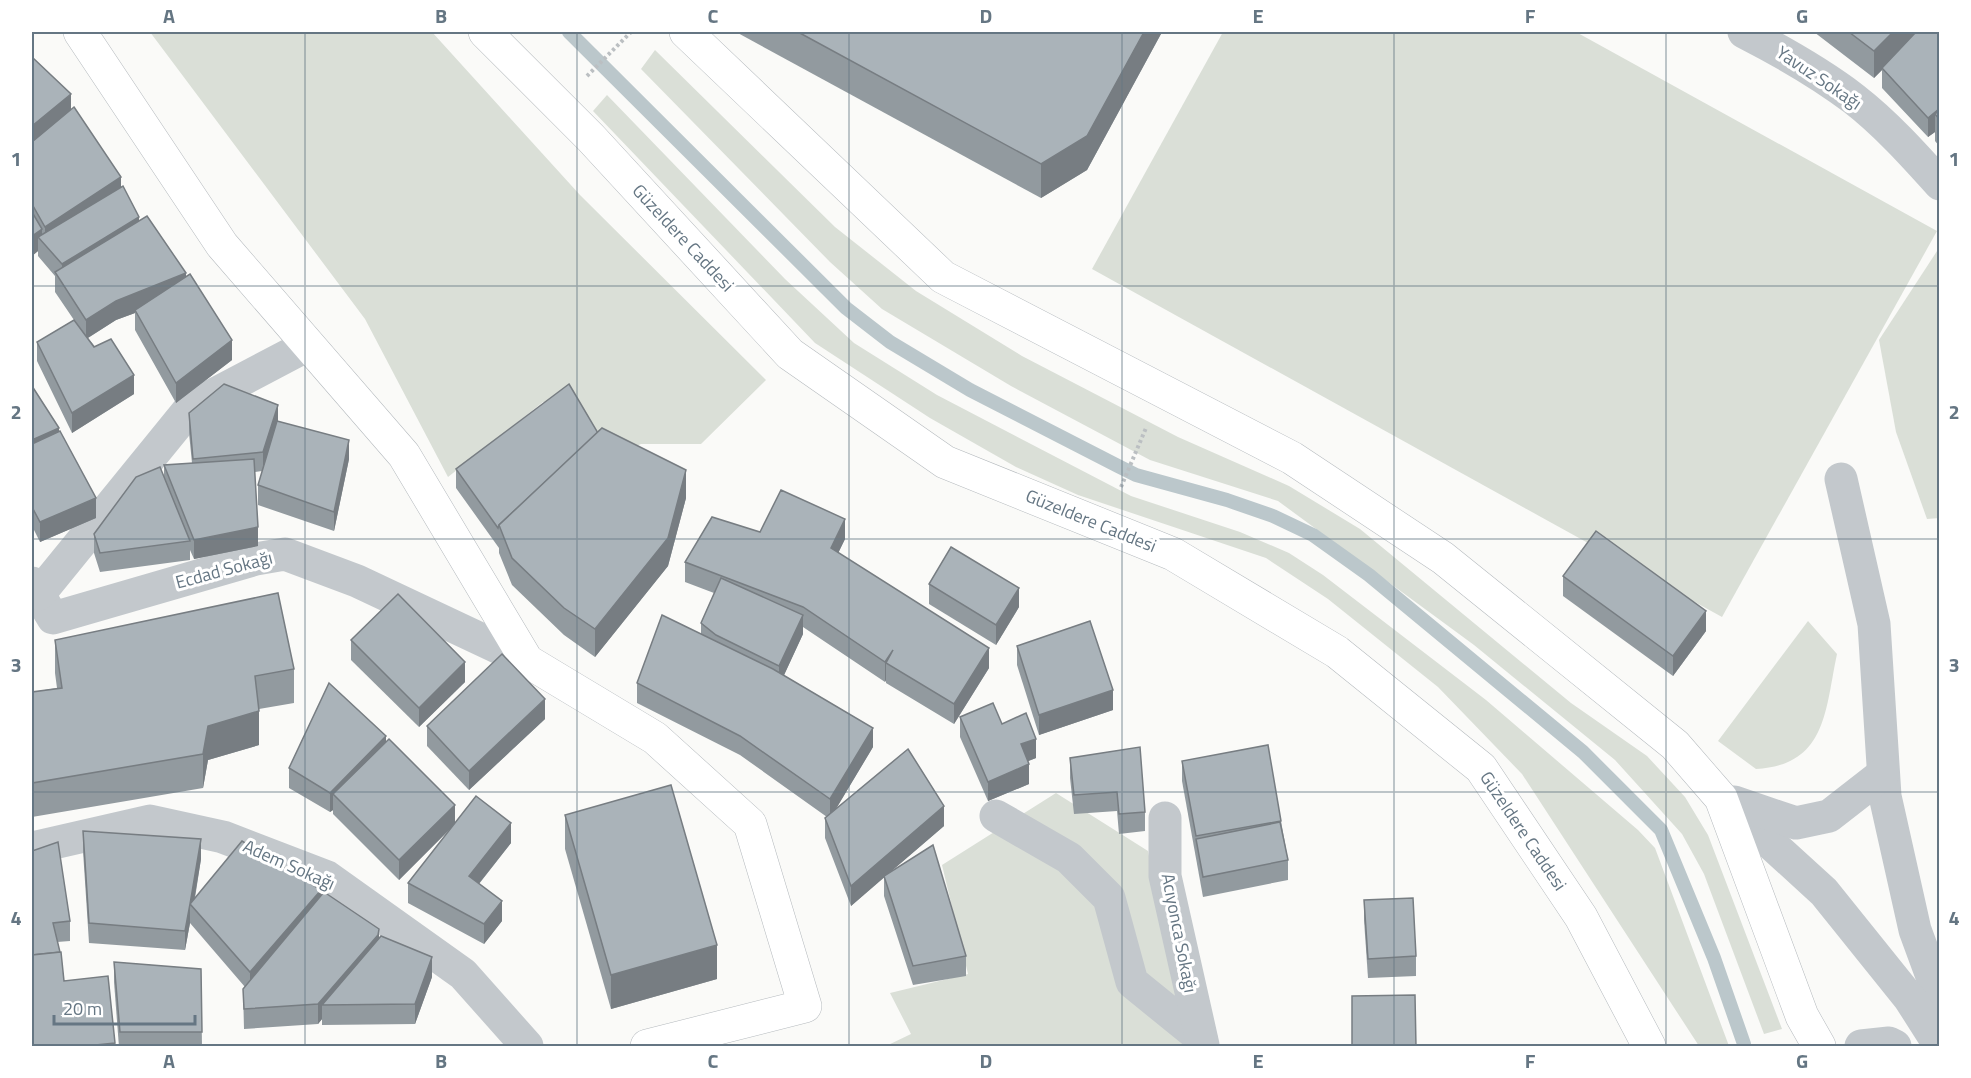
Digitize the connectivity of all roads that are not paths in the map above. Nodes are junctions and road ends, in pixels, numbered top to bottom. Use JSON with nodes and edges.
{"nodes":[{"id":1,"x":80,"y":32,"type":"edge"},
{"id":2,"x":485,"y":32,"type":"edge"},
{"id":3,"x":686,"y":32,"type":"edge"},
{"id":4,"x":1744,"y":32,"type":"edge"},
{"id":5,"x":1940,"y":184,"type":"edge"},
{"id":6,"x":308,"y":345,"type":"junction"},
{"id":7,"x":1841,"y":479,"type":"dead end"},
{"id":8,"x":39,"y":608,"type":"edge"},
{"id":9,"x":527,"y":661,"type":"junction"},
{"id":10,"x":1883,"y":774,"type":"junction"},
{"id":11,"x":1721,"y":798,"type":"junction"},
{"id":12,"x":996,"y":816,"type":"dead end"},
{"id":13,"x":1165,"y":818,"type":"dead end"},
{"id":14,"x":32,"y":848,"type":"edge"},
{"id":15,"x":1940,"y":998,"type":"edge"},
{"id":16,"x":1202,"y":1042,"type":"edge"},
{"id":17,"x":1940,"y":1046,"type":"edge"},
{"id":18,"x":527,"y":1047,"type":"edge"},
{"id":19,"x":647,"y":1047,"type":"edge"},
{"id":20,"x":1649,"y":1047,"type":"edge"},
{"id":21,"x":1819,"y":1047,"type":"edge"},
{"id":22,"x":1861,"y":1047,"type":"edge"},
{"id":23,"x":1895,"y":1047,"type":"edge"}],
"edges":[{"from":1,"to":6,"type":"main road"},
{"from":2,"to":20,"type":"main road","name":"Güzeldere Caddesi"},
{"from":3,"to":11,"type":"main road"},
{"from":4,"to":5,"type":"street","name":"Yavuz Sokağı"},
{"from":6,"to":8,"type":"street"},
{"from":6,"to":9,"type":"main road"},
{"from":7,"to":10,"type":"street"},
{"from":8,"to":9,"type":"street","name":"Ecdad Sokağı"},
{"from":9,"to":19,"type":"main road"},
{"from":10,"to":11,"type":"street"},
{"from":10,"to":15,"type":"street"},
{"from":11,"to":17,"type":"street"},
{"from":11,"to":21,"type":"main road"},
{"from":12,"to":16,"type":"street"},
{"from":13,"to":16,"type":"street","name":"Acıyonca Sokağı"},
{"from":14,"to":18,"type":"street","name":"Adem Sokağı"},
{"from":22,"to":23,"type":"street"}]}
